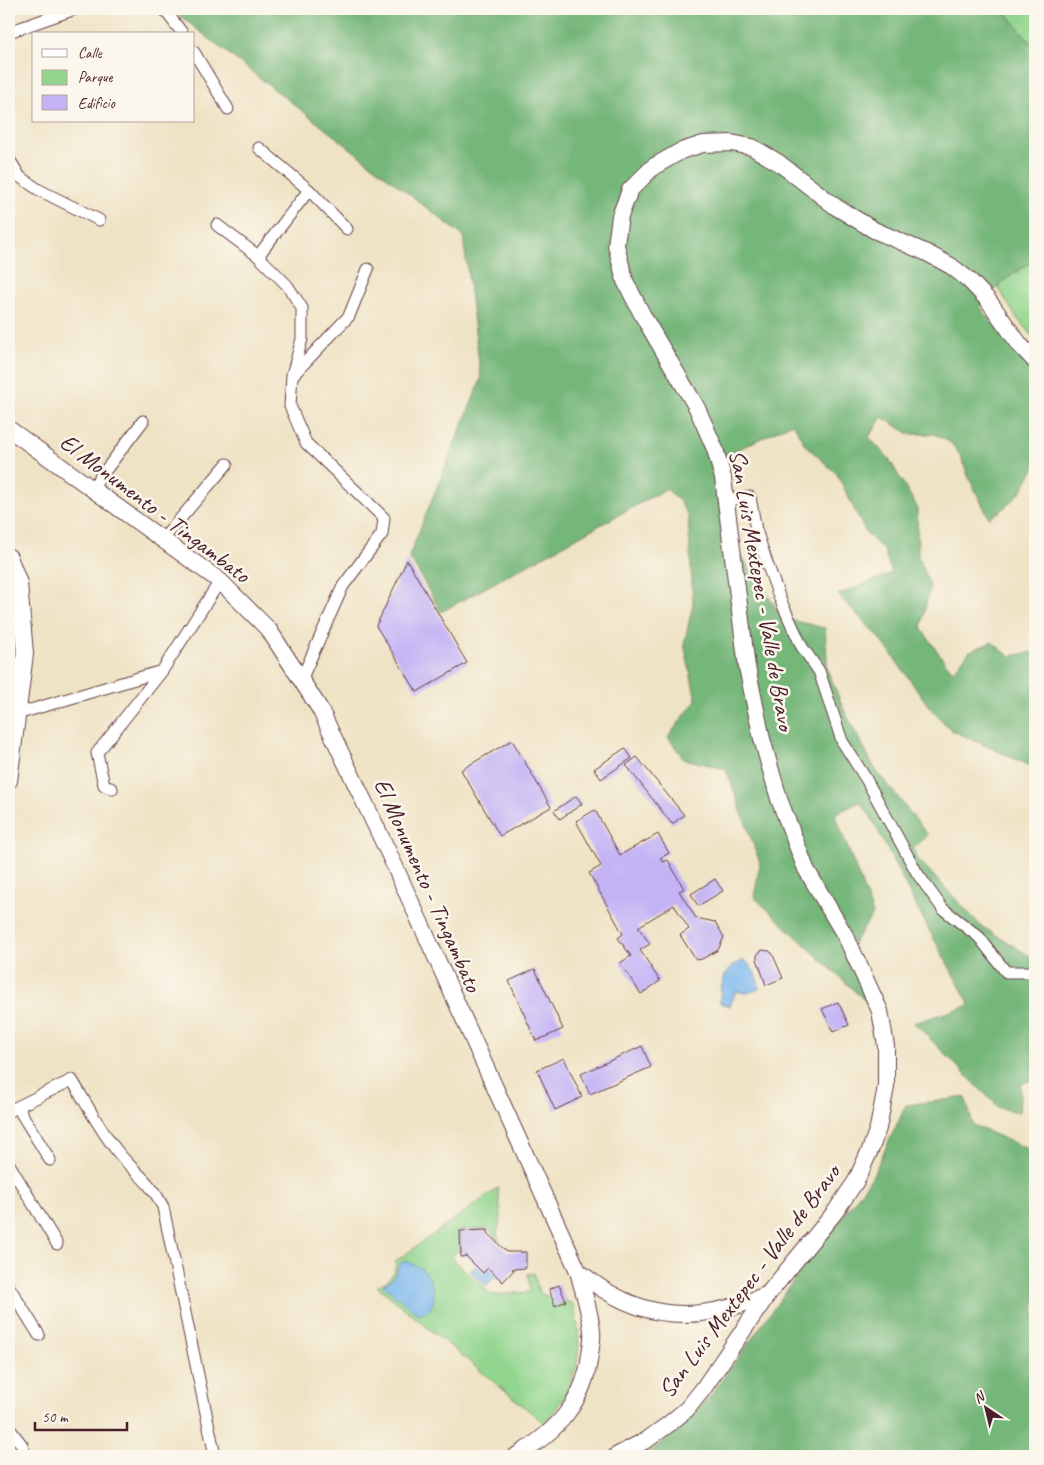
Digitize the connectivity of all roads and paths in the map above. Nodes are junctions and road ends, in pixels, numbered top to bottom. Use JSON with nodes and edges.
{"nodes":[{"id":1,"x":75,"y":9,"type":"edge"},
{"id":2,"x":164,"y":9,"type":"edge"},
{"id":3,"x":9,"y":32,"type":"edge"},
{"id":4,"x":181,"y":32,"type":"edge"},
{"id":5,"x":195,"y":54,"type":"edge"},
{"id":6,"x":228,"y":109,"type":"dead end"},
{"id":7,"x":259,"y":148,"type":"dead end"},
{"id":8,"x":9,"y":159,"type":"edge"},
{"id":9,"x":309,"y":190,"type":"junction"},
{"id":10,"x":99,"y":220,"type":"dead end"},
{"id":11,"x":217,"y":225,"type":"dead end"},
{"id":12,"x":347,"y":228,"type":"dead end"},
{"id":13,"x":258,"y":256,"type":"junction"},
{"id":14,"x":368,"y":269,"type":"dead end"},
{"id":15,"x":1035,"y":361,"type":"edge"},
{"id":16,"x":292,"y":375,"type":"junction"},
{"id":17,"x":143,"y":422,"type":"dead end"},
{"id":18,"x":9,"y":429,"type":"edge"},
{"id":19,"x":227,"y":464,"type":"dead end"},
{"id":20,"x":92,"y":488,"type":"junction"},
{"id":21,"x":726,"y":500,"type":"junction"},
{"id":22,"x":163,"y":539,"type":"junction"},
{"id":23,"x":9,"y":557,"type":"edge"},
{"id":24,"x":220,"y":581,"type":"junction"},
{"id":25,"x":162,"y":671,"type":"junction"},
{"id":26,"x":301,"y":680,"type":"junction"},
{"id":27,"x":17,"y":714,"type":"junction"},
{"id":28,"x":9,"y":781,"type":"edge"},
{"id":29,"x":112,"y":789,"type":"dead end"},
{"id":30,"x":1035,"y":972,"type":"edge"},
{"id":31,"x":14,"y":1110,"type":"edge"},
{"id":32,"x":50,"y":1160,"type":"dead end"},
{"id":33,"x":9,"y":1164,"type":"edge"},
{"id":34,"x":57,"y":1244,"type":"dead end"},
{"id":35,"x":578,"y":1271,"type":"junction"},
{"id":36,"x":9,"y":1287,"type":"edge"},
{"id":37,"x":768,"y":1294,"type":"junction"},
{"id":38,"x":39,"y":1335,"type":"dead end"},
{"id":39,"x":9,"y":1428,"type":"edge"},
{"id":40,"x":25,"y":1456,"type":"edge"},
{"id":41,"x":215,"y":1456,"type":"edge"},
{"id":42,"x":516,"y":1456,"type":"edge"},
{"id":43,"x":616,"y":1456,"type":"edge"}],
"edges":[{"from":1,"to":3,"type":"street"},
{"from":2,"to":4,"type":"street"},
{"from":5,"to":6,"type":"street"},
{"from":7,"to":9,"type":"street"},
{"from":8,"to":10,"type":"street"},
{"from":9,"to":12,"type":"street"},
{"from":9,"to":13,"type":"street"},
{"from":11,"to":13,"type":"street"},
{"from":13,"to":16,"type":"street"},
{"from":14,"to":16,"type":"street"},
{"from":15,"to":21,"type":"main road","name":"San Luis Mextepec - Valle de Bravo"},
{"from":16,"to":26,"type":"street"},
{"from":17,"to":20,"type":"street"},
{"from":18,"to":20,"type":"main road","name":"El Monumento - Tingambato"},
{"from":19,"to":22,"type":"street"},
{"from":20,"to":22,"type":"main road","name":"El Monumento - Tingambato"},
{"from":21,"to":30,"type":"street"},
{"from":21,"to":37,"type":"main road","name":"San Luis Mextepec - Valle de Bravo"},
{"from":22,"to":24,"type":"main road","name":"El Monumento - Tingambato"},
{"from":23,"to":27,"type":"main road"},
{"from":24,"to":25,"type":"street"},
{"from":24,"to":26,"type":"main road","name":"El Monumento - Tingambato"},
{"from":25,"to":27,"type":"street"},
{"from":25,"to":29,"type":"street"},
{"from":26,"to":35,"type":"main road","name":"El Monumento - Tingambato"},
{"from":27,"to":28,"type":"main road"},
{"from":31,"to":32,"type":"street"},
{"from":31,"to":41,"type":"street"},
{"from":33,"to":34,"type":"street"},
{"from":35,"to":37,"type":"main road"},
{"from":35,"to":42,"type":"main road","name":"El Monumento - Tingambato"},
{"from":36,"to":38,"type":"street"},
{"from":37,"to":43,"type":"main road","name":"San Luis Mextepec - Valle de Bravo"},
{"from":39,"to":40,"type":"street"}]}
